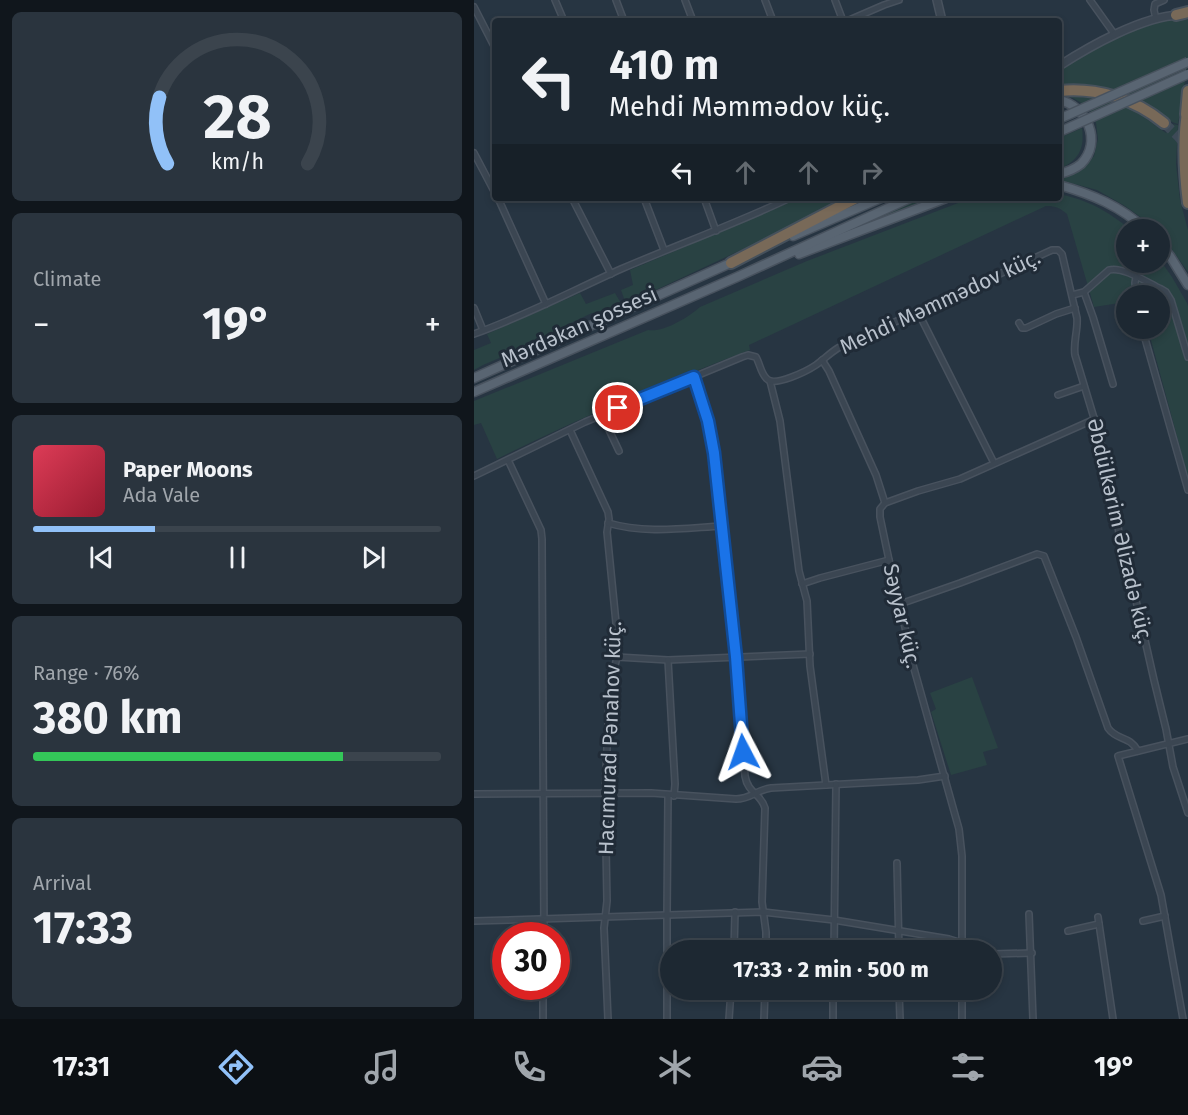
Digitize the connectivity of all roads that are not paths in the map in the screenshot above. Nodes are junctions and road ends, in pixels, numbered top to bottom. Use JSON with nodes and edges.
{"nodes":[{"id":1,"x":555,"y":0,"type":"edge"},
{"id":2,"x":615,"y":0,"type":"edge"},
{"id":3,"x":685,"y":0,"type":"edge"},
{"id":4,"x":765,"y":0,"type":"edge"},
{"id":5,"x":835,"y":0,"type":"edge"},
{"id":6,"x":899,"y":0,"type":"edge"},
{"id":7,"x":937,"y":0,"type":"edge"},
{"id":8,"x":1090,"y":0,"type":"edge"},
{"id":9,"x":1164,"y":0,"type":"edge"},
{"id":10,"x":474,"y":7,"type":"edge"},
{"id":11,"x":1176,"y":15,"type":"joint"},
{"id":12,"x":1188,"y":15,"type":"edge"},
{"id":13,"x":563,"y":18,"type":"edge"},
{"id":14,"x":623,"y":18,"type":"edge"},
{"id":15,"x":692,"y":18,"type":"edge"},
{"id":16,"x":772,"y":18,"type":"edge"},
{"id":17,"x":844,"y":18,"type":"edge"},
{"id":18,"x":852,"y":18,"type":"edge"},
{"id":19,"x":941,"y":18,"type":"edge"},
{"id":20,"x":1156,"y":19,"type":"junction"},
{"id":21,"x":1115,"y":35,"type":"junction"},
{"id":22,"x":492,"y":42,"type":"edge"},
{"id":23,"x":1188,"y":62,"type":"edge"},
{"id":24,"x":1062,"y":64,"type":"edge"},
{"id":25,"x":1188,"y":74,"type":"edge"},
{"id":26,"x":1062,"y":90,"type":"edge"},
{"id":27,"x":1188,"y":91,"type":"edge"},
{"id":28,"x":1062,"y":101,"type":"edge"},
{"id":29,"x":1188,"y":107,"type":"edge"},
{"id":30,"x":1062,"y":118,"type":"edge"},
{"id":31,"x":1186,"y":120,"type":"junction"},
{"id":32,"x":1164,"y":123,"type":"tunnel mouth"},
{"id":33,"x":1062,"y":131,"type":"edge"},
{"id":34,"x":474,"y":153,"type":"edge"},
{"id":35,"x":1188,"y":165,"type":"edge"},
{"id":36,"x":1062,"y":173,"type":"edge"},
{"id":37,"x":1062,"y":186,"type":"edge"},
{"id":38,"x":492,"y":187,"type":"edge"},
{"id":39,"x":1188,"y":199,"type":"edge"},
{"id":40,"x":499,"y":201,"type":"edge"},
{"id":41,"x":574,"y":201,"type":"edge"},
{"id":42,"x":645,"y":201,"type":"edge"},
{"id":43,"x":705,"y":201,"type":"edge"},
{"id":44,"x":783,"y":201,"type":"edge"},
{"id":45,"x":850,"y":201,"type":"edge"},
{"id":46,"x":874,"y":201,"type":"edge"},
{"id":47,"x":904,"y":201,"type":"edge"},
{"id":48,"x":938,"y":201,"type":"edge"},
{"id":49,"x":1133,"y":219,"type":"edge"},
{"id":50,"x":716,"y":231,"type":"junction"},
{"id":51,"x":664,"y":250,"type":"junction"},
{"id":52,"x":1058,"y":250,"type":"joint"},
{"id":53,"x":1170,"y":256,"type":"edge"},
{"id":54,"x":731,"y":263,"type":"junction"},
{"id":55,"x":611,"y":274,"type":"junction"},
{"id":56,"x":1136,"y":277,"type":"junction"},
{"id":57,"x":737,"y":278,"type":"junction"},
{"id":58,"x":1135,"y":285,"type":"edge"},
{"id":59,"x":1188,"y":285,"type":"edge"},
{"id":60,"x":1084,"y":292,"type":"junction"},
{"id":61,"x":1072,"y":295,"type":"junction"},
{"id":62,"x":546,"y":304,"type":"junction"},
{"id":63,"x":474,"y":308,"type":"edge"},
{"id":64,"x":1075,"y":308,"type":"junction"},
{"id":65,"x":918,"y":312,"type":"junction"},
{"id":66,"x":1019,"y":323,"type":"dead end"},
{"id":67,"x":483,"y":330,"type":"junction"},
{"id":68,"x":474,"y":334,"type":"edge"},
{"id":69,"x":1145,"y":339,"type":"edge"},
{"id":70,"x":1188,"y":357,"type":"edge"},
{"id":71,"x":822,"y":360,"type":"junction"},
{"id":72,"x":694,"y":377,"type":"junction"},
{"id":73,"x":474,"y":378,"type":"edge"},
{"id":74,"x":770,"y":381,"type":"junction"},
{"id":75,"x":1113,"y":384,"type":"dead end"},
{"id":76,"x":1084,"y":386,"type":"junction"},
{"id":77,"x":474,"y":392,"type":"edge"},
{"id":78,"x":1058,"y":395,"type":"dead end"},
{"id":79,"x":602,"y":415,"type":"junction"},
{"id":80,"x":1095,"y":419,"type":"junction"},
{"id":81,"x":570,"y":430,"type":"junction"},
{"id":82,"x":619,"y":451,"type":"dead end"},
{"id":83,"x":508,"y":460,"type":"junction"},
{"id":84,"x":994,"y":463,"type":"junction"},
{"id":85,"x":474,"y":476,"type":"edge"},
{"id":86,"x":1188,"y":490,"type":"edge"},
{"id":87,"x":885,"y":503,"type":"junction"},
{"id":88,"x":608,"y":523,"type":"junction"},
{"id":89,"x":722,"y":526,"type":"junction"},
{"id":90,"x":889,"y":560,"type":"junction"},
{"id":91,"x":802,"y":584,"type":"junction"},
{"id":92,"x":900,"y":604,"type":"junction"},
{"id":93,"x":810,"y":654,"type":"junction"},
{"id":94,"x":617,"y":657,"type":"junction"},
{"id":95,"x":736,"y":657,"type":"junction"},
{"id":96,"x":668,"y":660,"type":"junction"},
{"id":97,"x":1188,"y":739,"type":"edge"},
{"id":98,"x":1168,"y":744,"type":"junction"},
{"id":99,"x":1138,"y":751,"type":"junction"},
{"id":100,"x":945,"y":776,"type":"junction"},
{"id":101,"x":836,"y":784,"type":"junction"},
{"id":102,"x":826,"y":785,"type":"junction"},
{"id":103,"x":755,"y":793,"type":"junction"},
{"id":104,"x":474,"y":794,"type":"edge"},
{"id":105,"x":543,"y":794,"type":"junction"},
{"id":106,"x":605,"y":794,"type":"junction"},
{"id":107,"x":671,"y":795,"type":"junction"},
{"id":108,"x":1188,"y":813,"type":"edge"},
{"id":109,"x":897,"y":863,"type":"dead end"},
{"id":110,"x":735,"y":912,"type":"junction"},
{"id":111,"x":763,"y":912,"type":"junction"},
{"id":112,"x":667,"y":914,"type":"junction"},
{"id":113,"x":1029,"y":914,"type":"dead end"},
{"id":114,"x":605,"y":916,"type":"junction"},
{"id":115,"x":1165,"y":916,"type":"junction"},
{"id":116,"x":544,"y":918,"type":"junction"},
{"id":117,"x":474,"y":921,"type":"edge"},
{"id":118,"x":834,"y":921,"type":"junction"},
{"id":119,"x":1143,"y":921,"type":"dead end"},
{"id":120,"x":544,"y":922,"type":"edge"},
{"id":121,"x":899,"y":931,"type":"junction"},
{"id":122,"x":1068,"y":931,"type":"dead end"},
{"id":123,"x":734,"y":940,"type":"edge"},
{"id":124,"x":765,"y":940,"type":"edge"},
{"id":125,"x":834,"y":940,"type":"edge"},
{"id":126,"x":899,"y":940,"type":"edge"},
{"id":127,"x":952,"y":940,"type":"edge"},
{"id":128,"x":962,"y":940,"type":"edge"},
{"id":129,"x":1032,"y":953,"type":"junction"},
{"id":130,"x":1002,"y":954,"type":"edge"},
{"id":131,"x":543,"y":1000,"type":"edge"},
{"id":132,"x":730,"y":1000,"type":"edge"},
{"id":133,"x":765,"y":1000,"type":"edge"},
{"id":134,"x":833,"y":1000,"type":"edge"},
{"id":135,"x":900,"y":1000,"type":"edge"},
{"id":136,"x":962,"y":1000,"type":"edge"},
{"id":137,"x":543,"y":1019,"type":"edge"},
{"id":138,"x":608,"y":1019,"type":"edge"},
{"id":139,"x":667,"y":1019,"type":"edge"},
{"id":140,"x":729,"y":1019,"type":"edge"},
{"id":141,"x":765,"y":1019,"type":"edge"},
{"id":142,"x":833,"y":1019,"type":"edge"},
{"id":143,"x":900,"y":1019,"type":"edge"},
{"id":144,"x":962,"y":1019,"type":"edge"},
{"id":145,"x":1033,"y":1019,"type":"edge"},
{"id":146,"x":1113,"y":1019,"type":"edge"},
{"id":147,"x":1183,"y":1019,"type":"edge"}],
"edges":[{"from":1,"to":13,"type":"street"},
{"from":2,"to":14,"type":"street"},
{"from":3,"to":15,"type":"street"},
{"from":4,"to":16,"type":"street"},
{"from":5,"to":17,"type":"street"},
{"from":6,"to":18,"type":"street"},
{"from":7,"to":19,"type":"street"},
{"from":8,"to":21,"type":"street"},
{"from":9,"to":20,"type":"street"},
{"from":10,"to":22,"type":"street"},
{"from":11,"to":12,"type":"highway"},
{"from":11,"to":20,"type":"street"},
{"from":20,"to":21,"type":"street"},
{"from":21,"to":24,"type":"street"},
{"from":23,"to":30,"type":"main road","bridge":true},
{"from":25,"to":33,"type":"main road","bridge":true},
{"from":26,"to":32,"type":"highway"},
{"from":27,"to":31,"type":"highway"},
{"from":28,"to":36,"type":"main road"},
{"from":29,"to":31,"type":"highway"},
{"from":31,"to":39,"type":"highway"},
{"from":34,"to":38,"type":"street"},
{"from":35,"to":39,"type":"highway"},
{"from":37,"to":49,"type":"main road"},
{"from":40,"to":62,"type":"street"},
{"from":41,"to":55,"type":"street"},
{"from":42,"to":51,"type":"street"},
{"from":43,"to":50,"type":"street"},
{"from":44,"to":50,"type":"street"},
{"from":45,"to":54,"type":"highway"},
{"from":46,"to":54,"type":"main road","name":"Mərdəkan şossesi"},
{"from":47,"to":57,"type":"main road"},
{"from":48,"to":57,"type":"main road"},
{"from":50,"to":51,"type":"street"},
{"from":51,"to":55,"type":"street"},
{"from":52,"to":61,"type":"street","name":"Əbdülkərim Əlizadə küç."},
{"from":52,"to":65,"type":"street","name":"Mehdi Məmmədov küç."},
{"from":53,"to":59,"type":"main road"},
{"from":54,"to":73,"type":"main road","name":"Mərdəkan şossesi"},
{"from":55,"to":62,"type":"street"},
{"from":56,"to":58,"type":"street"},
{"from":56,"to":60,"type":"street"},
{"from":56,"to":70,"type":"street"},
{"from":57,"to":77,"type":"main road","name":"Mərdəkan şossesi"},
{"from":60,"to":61,"type":"street"},
{"from":60,"to":75,"type":"street"},
{"from":61,"to":64,"type":"street","name":"Əbdülkərim Əlizadə küç."},
{"from":62,"to":67,"type":"street"},
{"from":63,"to":67,"type":"street"},
{"from":64,"to":66,"type":"street"},
{"from":64,"to":76,"type":"street","name":"Əbdülkərim Əlizadə küç."},
{"from":65,"to":71,"type":"street","name":"Mehdi Məmmədov küç."},
{"from":65,"to":84,"type":"street"},
{"from":67,"to":68,"type":"street"},
{"from":69,"to":86,"type":"street"},
{"from":71,"to":74,"type":"street","name":"Mehdi Məmmədov küç."},
{"from":71,"to":87,"type":"street"},
{"from":72,"to":74,"type":"street"},
{"from":72,"to":79,"type":"street"},
{"from":72,"to":89,"type":"street"},
{"from":74,"to":91,"type":"street"},
{"from":76,"to":78,"type":"street"},
{"from":76,"to":80,"type":"street","name":"Əbdülkərim Əlizadə küç."},
{"from":79,"to":81,"type":"street"},
{"from":79,"to":82,"type":"street"},
{"from":80,"to":84,"type":"street"},
{"from":80,"to":98,"type":"street","name":"Əbdülkərim Əlizadə küç."},
{"from":81,"to":83,"type":"street"},
{"from":81,"to":88,"type":"street","name":"Hacımurad Pənahov küç."},
{"from":83,"to":85,"type":"street"},
{"from":83,"to":105,"type":"street"},
{"from":84,"to":87,"type":"street"},
{"from":87,"to":90,"type":"street","name":"Səyyar küç."},
{"from":88,"to":89,"type":"street"},
{"from":88,"to":94,"type":"street","name":"Hacımurad Pənahov küç."},
{"from":89,"to":95,"type":"street"},
{"from":90,"to":91,"type":"street"},
{"from":90,"to":92,"type":"street","name":"Səyyar küç."},
{"from":91,"to":93,"type":"street"},
{"from":92,"to":99,"type":"street"},
{"from":92,"to":100,"type":"street","name":"Səyyar küç."},
{"from":93,"to":95,"type":"street"},
{"from":93,"to":102,"type":"street"},
{"from":94,"to":96,"type":"street"},
{"from":94,"to":106,"type":"street","name":"Hacımurad Pənahov küç."},
{"from":95,"to":96,"type":"street"},
{"from":95,"to":103,"type":"street"},
{"from":96,"to":107,"type":"street"},
{"from":97,"to":98,"type":"street"},
{"from":98,"to":99,"type":"street"},
{"from":98,"to":108,"type":"street","name":"Əbdülkərim Əlizadə küç."},
{"from":99,"to":115,"type":"street"},
{"from":100,"to":101,"type":"street"},
{"from":100,"to":128,"type":"street","name":"Səyyar küç."},
{"from":101,"to":102,"type":"street"},
{"from":101,"to":118,"type":"street"},
{"from":102,"to":103,"type":"street"},
{"from":103,"to":107,"type":"street"},
{"from":103,"to":111,"type":"street"},
{"from":104,"to":105,"type":"street"},
{"from":105,"to":106,"type":"street"},
{"from":105,"to":116,"type":"street"},
{"from":106,"to":107,"type":"street"},
{"from":106,"to":114,"type":"street","name":"Hacımurad Pənahov küç."},
{"from":107,"to":112,"type":"street"},
{"from":109,"to":121,"type":"street"},
{"from":110,"to":111,"type":"street"},
{"from":110,"to":112,"type":"street"},
{"from":110,"to":123,"type":"street"},
{"from":111,"to":118,"type":"street"},
{"from":111,"to":124,"type":"street"},
{"from":112,"to":114,"type":"street"},
{"from":112,"to":139,"type":"street"},
{"from":113,"to":129,"type":"street"},
{"from":114,"to":116,"type":"street"},
{"from":114,"to":138,"type":"street","name":"Hacımurad Pənahov küç."},
{"from":115,"to":119,"type":"street"},
{"from":115,"to":147,"type":"street"},
{"from":116,"to":117,"type":"street"},
{"from":116,"to":120,"type":"street"},
{"from":118,"to":121,"type":"street"},
{"from":118,"to":125,"type":"street"},
{"from":121,"to":126,"type":"street"},
{"from":121,"to":127,"type":"street"},
{"from":122,"to":146,"type":"street"},
{"from":129,"to":130,"type":"street"},
{"from":129,"to":145,"type":"street"},
{"from":131,"to":137,"type":"street"},
{"from":132,"to":140,"type":"street"},
{"from":133,"to":141,"type":"street"},
{"from":134,"to":142,"type":"street"},
{"from":135,"to":143,"type":"street"},
{"from":136,"to":144,"type":"street"}]}
